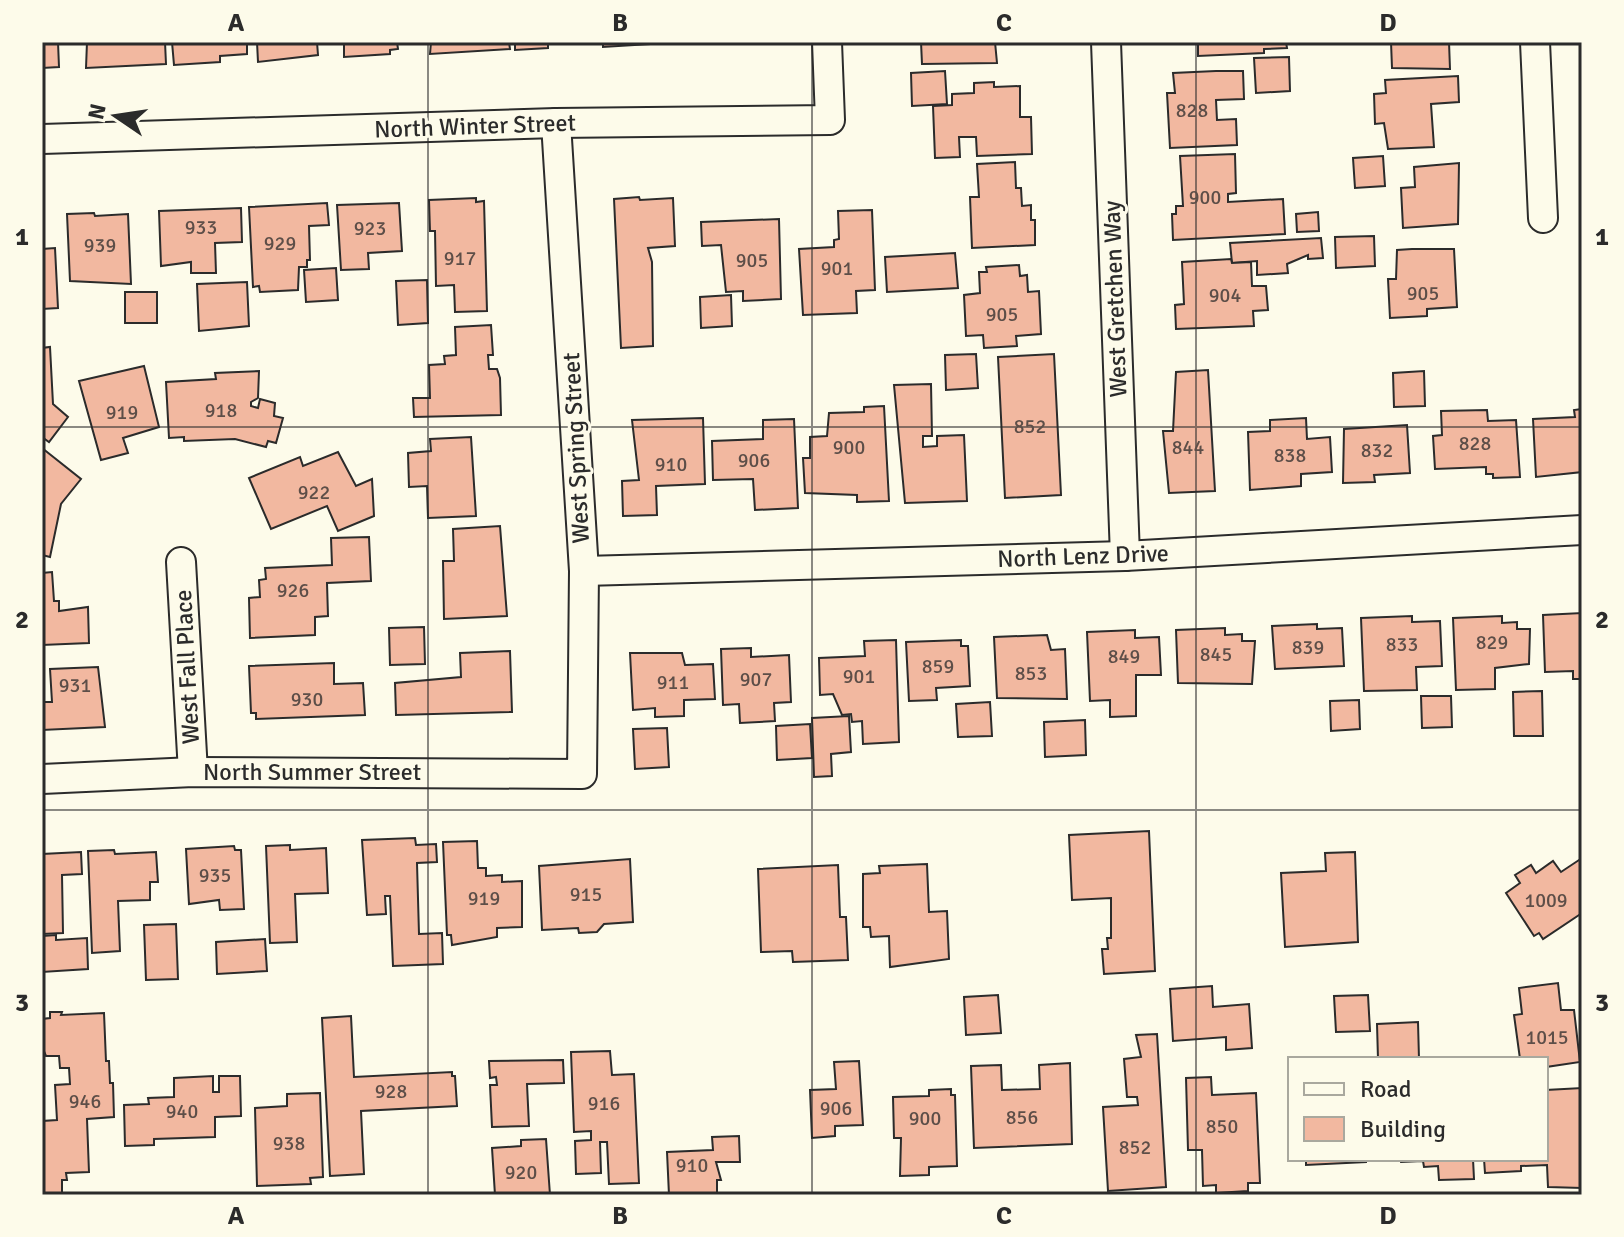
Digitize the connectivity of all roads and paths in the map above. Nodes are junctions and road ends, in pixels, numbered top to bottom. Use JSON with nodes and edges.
{"nodes":[{"id":1,"x":827,"y":42,"type":"edge"},
{"id":2,"x":1106,"y":42,"type":"edge"},
{"id":3,"x":1535,"y":42,"type":"edge"},
{"id":4,"x":556,"y":123,"type":"junction"},
{"id":5,"x":42,"y":139,"type":"edge"},
{"id":6,"x":1543,"y":218,"type":"dead end"},
{"id":7,"x":1582,"y":530,"type":"edge"},
{"id":8,"x":1125,"y":556,"type":"junction"},
{"id":9,"x":181,"y":562,"type":"dead end"},
{"id":10,"x":584,"y":571,"type":"junction"},
{"id":11,"x":193,"y":772,"type":"junction"},
{"id":12,"x":582,"y":774,"type":"joint"},
{"id":13,"x":42,"y":779,"type":"edge"}],
"edges":[{"from":1,"to":4,"type":"street","name":"North Winter Street"},
{"from":2,"to":8,"type":"street","name":"West Gretchen Way"},
{"from":3,"to":6,"type":"street"},
{"from":4,"to":5,"type":"street","name":"North Winter Street"},
{"from":4,"to":10,"type":"street","name":"West Spring Street"},
{"from":7,"to":8,"type":"street","name":"North Lenz Drive"},
{"from":8,"to":10,"type":"street","name":"North Lenz Drive"},
{"from":9,"to":11,"type":"street","name":"West Fall Place"},
{"from":10,"to":12,"type":"street","name":"West Spring Street"},
{"from":11,"to":12,"type":"street","name":"North Summer Street"},
{"from":11,"to":13,"type":"street","name":"North Summer Street"}]}
